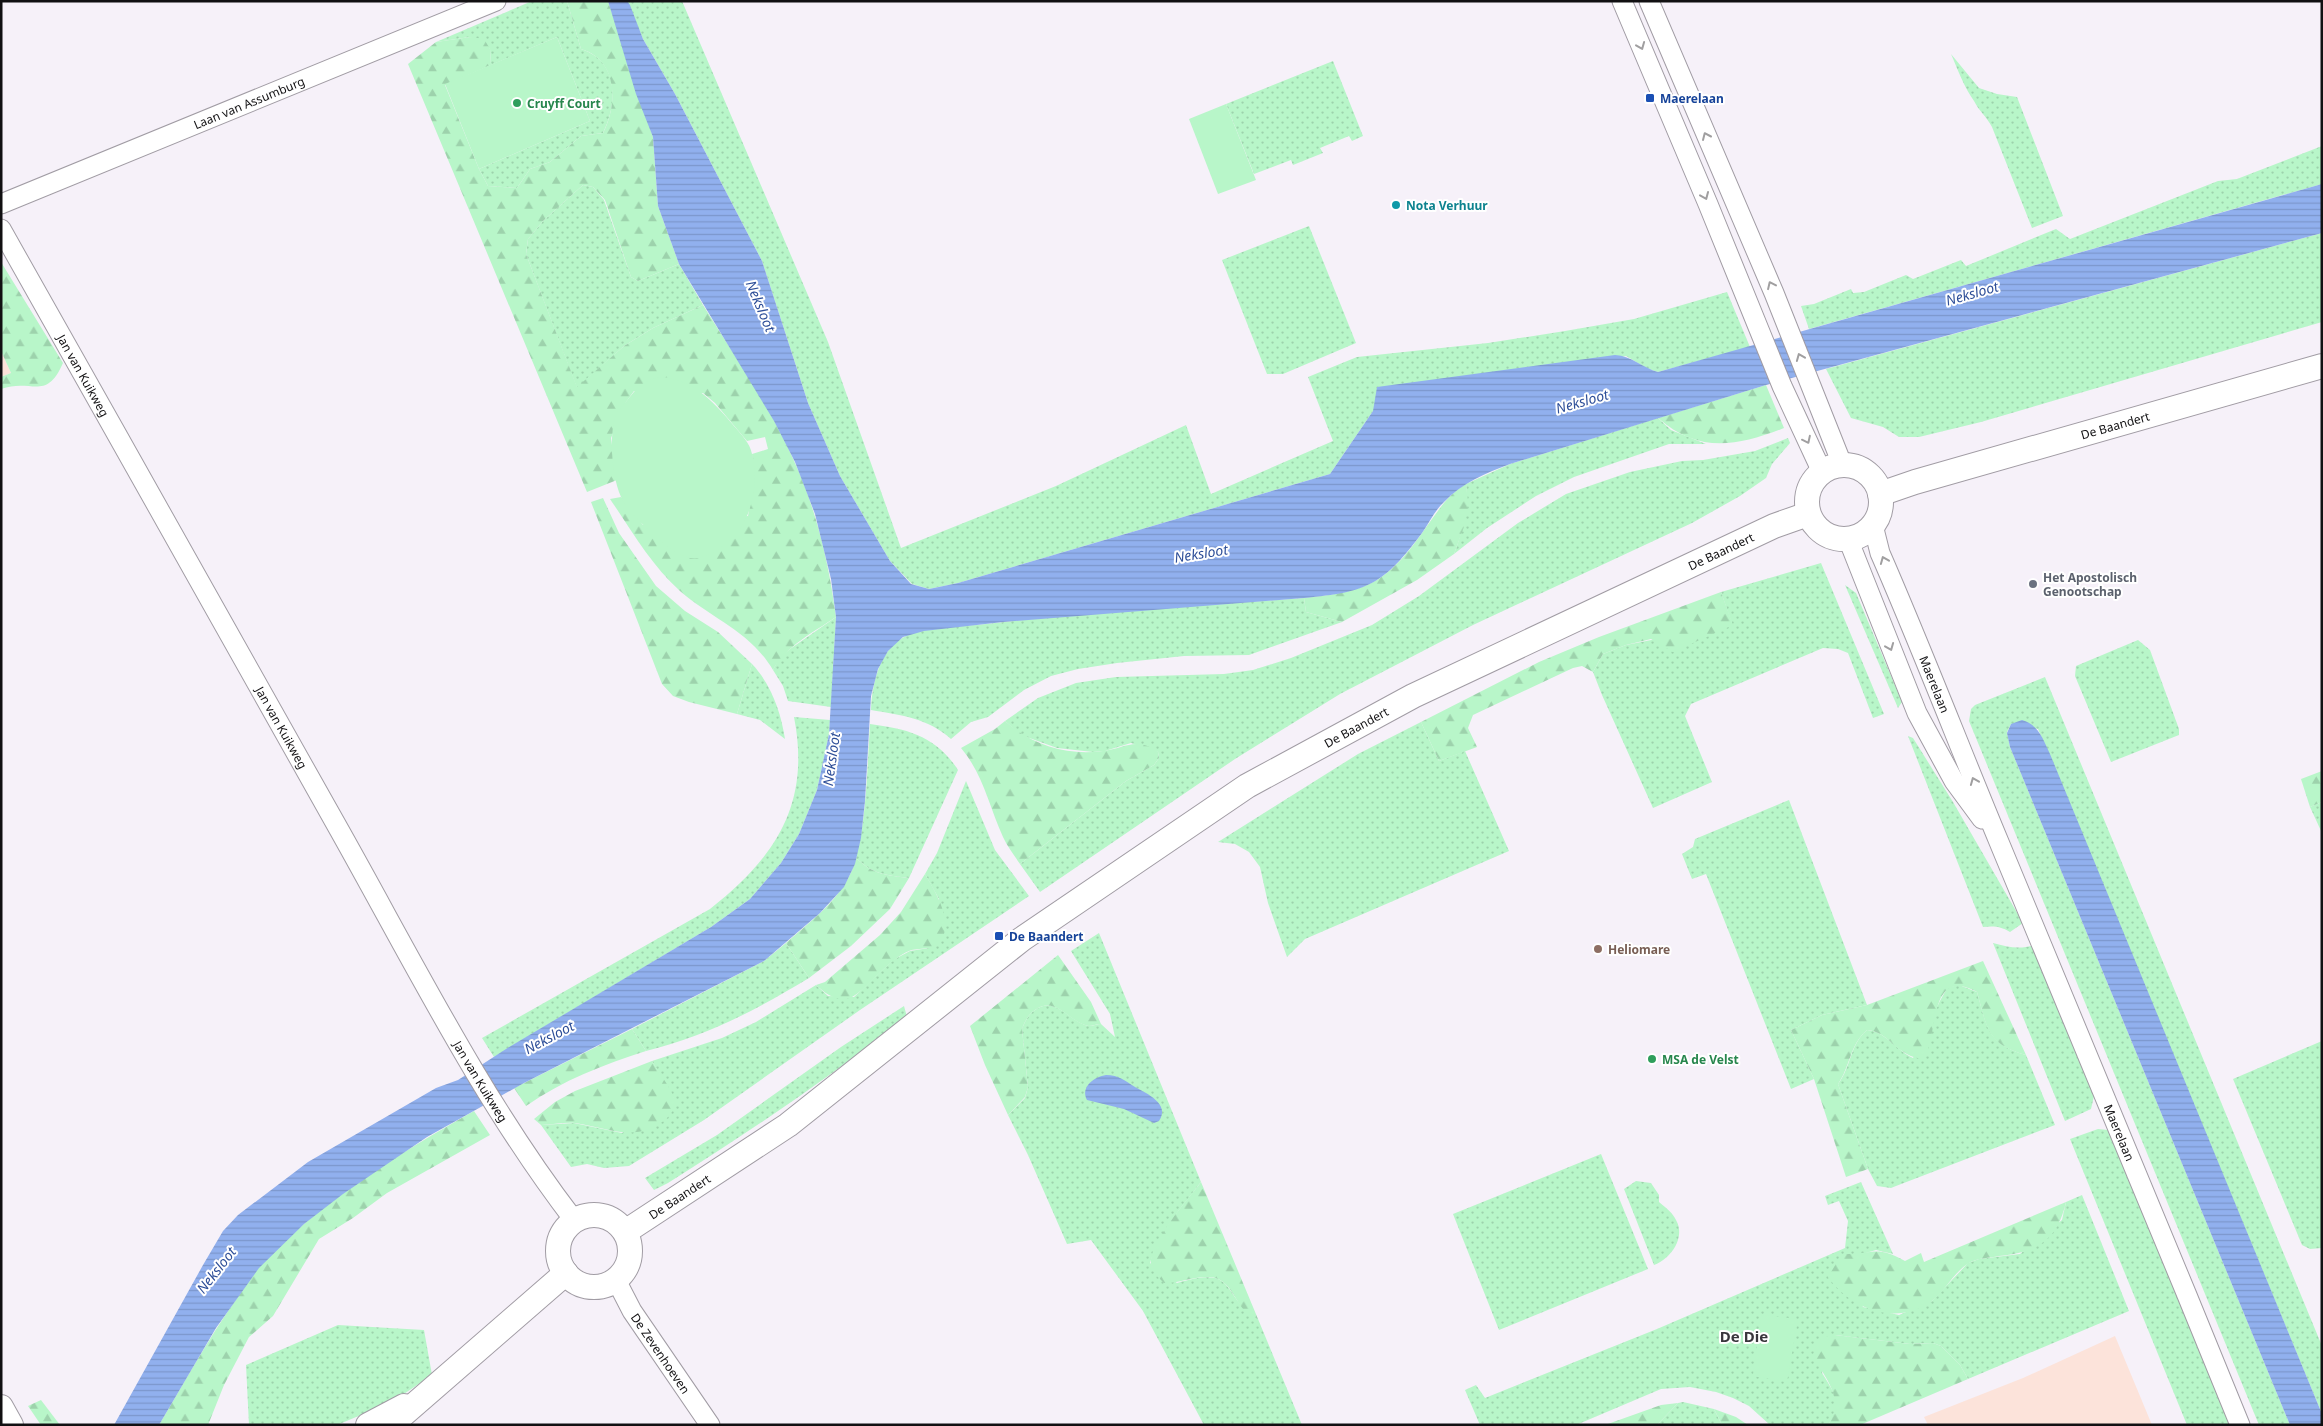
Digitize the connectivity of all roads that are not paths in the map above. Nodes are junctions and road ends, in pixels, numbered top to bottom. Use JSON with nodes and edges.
{"nodes":[{"id":1,"x":496,"y":1,"type":"edge"},
{"id":2,"x":1622,"y":1,"type":"edge"},
{"id":3,"x":1649,"y":1,"type":"edge"},
{"id":4,"x":1,"y":204,"type":"edge"},
{"id":5,"x":1,"y":229,"type":"edge"},
{"id":6,"x":2322,"y":366,"type":"edge"},
{"id":7,"x":1832,"y":468,"type":"junction"},
{"id":8,"x":1880,"y":494,"type":"junction"},
{"id":9,"x":1808,"y":514,"type":"junction"},
{"id":10,"x":1873,"y":525,"type":"junction"},
{"id":11,"x":1848,"y":539,"type":"junction"},
{"id":12,"x":1998,"y":842,"type":"junction"},
{"id":13,"x":574,"y":1220,"type":"junction"},
{"id":14,"x":626,"y":1232,"type":"junction"},
{"id":15,"x":566,"y":1274,"type":"junction"},
{"id":16,"x":616,"y":1280,"type":"junction"},
{"id":17,"x":426,"y":1396,"type":"junction"},
{"id":18,"x":1,"y":1407,"type":"edge"},
{"id":19,"x":11,"y":1425,"type":"edge"},
{"id":20,"x":368,"y":1425,"type":"edge"},
{"id":21,"x":391,"y":1425,"type":"edge"},
{"id":22,"x":710,"y":1425,"type":"edge"},
{"id":23,"x":2240,"y":1425,"type":"edge"}],
"edges":[{"from":1,"to":4,"type":"street","name":"Laan van Assumburg"},
{"from":2,"to":7,"type":"street","one_way":true},
{"from":7,"to":3,"type":"street","one_way":true},
{"from":5,"to":13,"type":"street","name":"Jan van Kuikweg"},
{"from":6,"to":8,"type":"main road","name":"De Baandert"},
{"from":7,"to":8,"type":"main road"},
{"from":7,"to":9,"type":"main road"},
{"from":8,"to":10,"type":"main road"},
{"from":9,"to":11,"type":"main road"},
{"from":9,"to":14,"type":"main road","name":"De Baandert"},
{"from":10,"to":11,"type":"main road"},
{"from":12,"to":10,"type":"street","name":"Maerelaan","one_way":true},
{"from":11,"to":12,"type":"street","name":"Maerelaan","one_way":true},
{"from":12,"to":23,"type":"street","name":"Maerelaan"},
{"from":13,"to":14,"type":"main road"},
{"from":13,"to":15,"type":"main road"},
{"from":14,"to":16,"type":"main road"},
{"from":15,"to":16,"type":"main road"},
{"from":15,"to":17,"type":"main road"},
{"from":16,"to":22,"type":"street","name":"De Zevenhoeven"},
{"from":17,"to":20,"type":"main road"},
{"from":17,"to":21,"type":"main road"},
{"from":18,"to":19,"type":"main road"}]}
